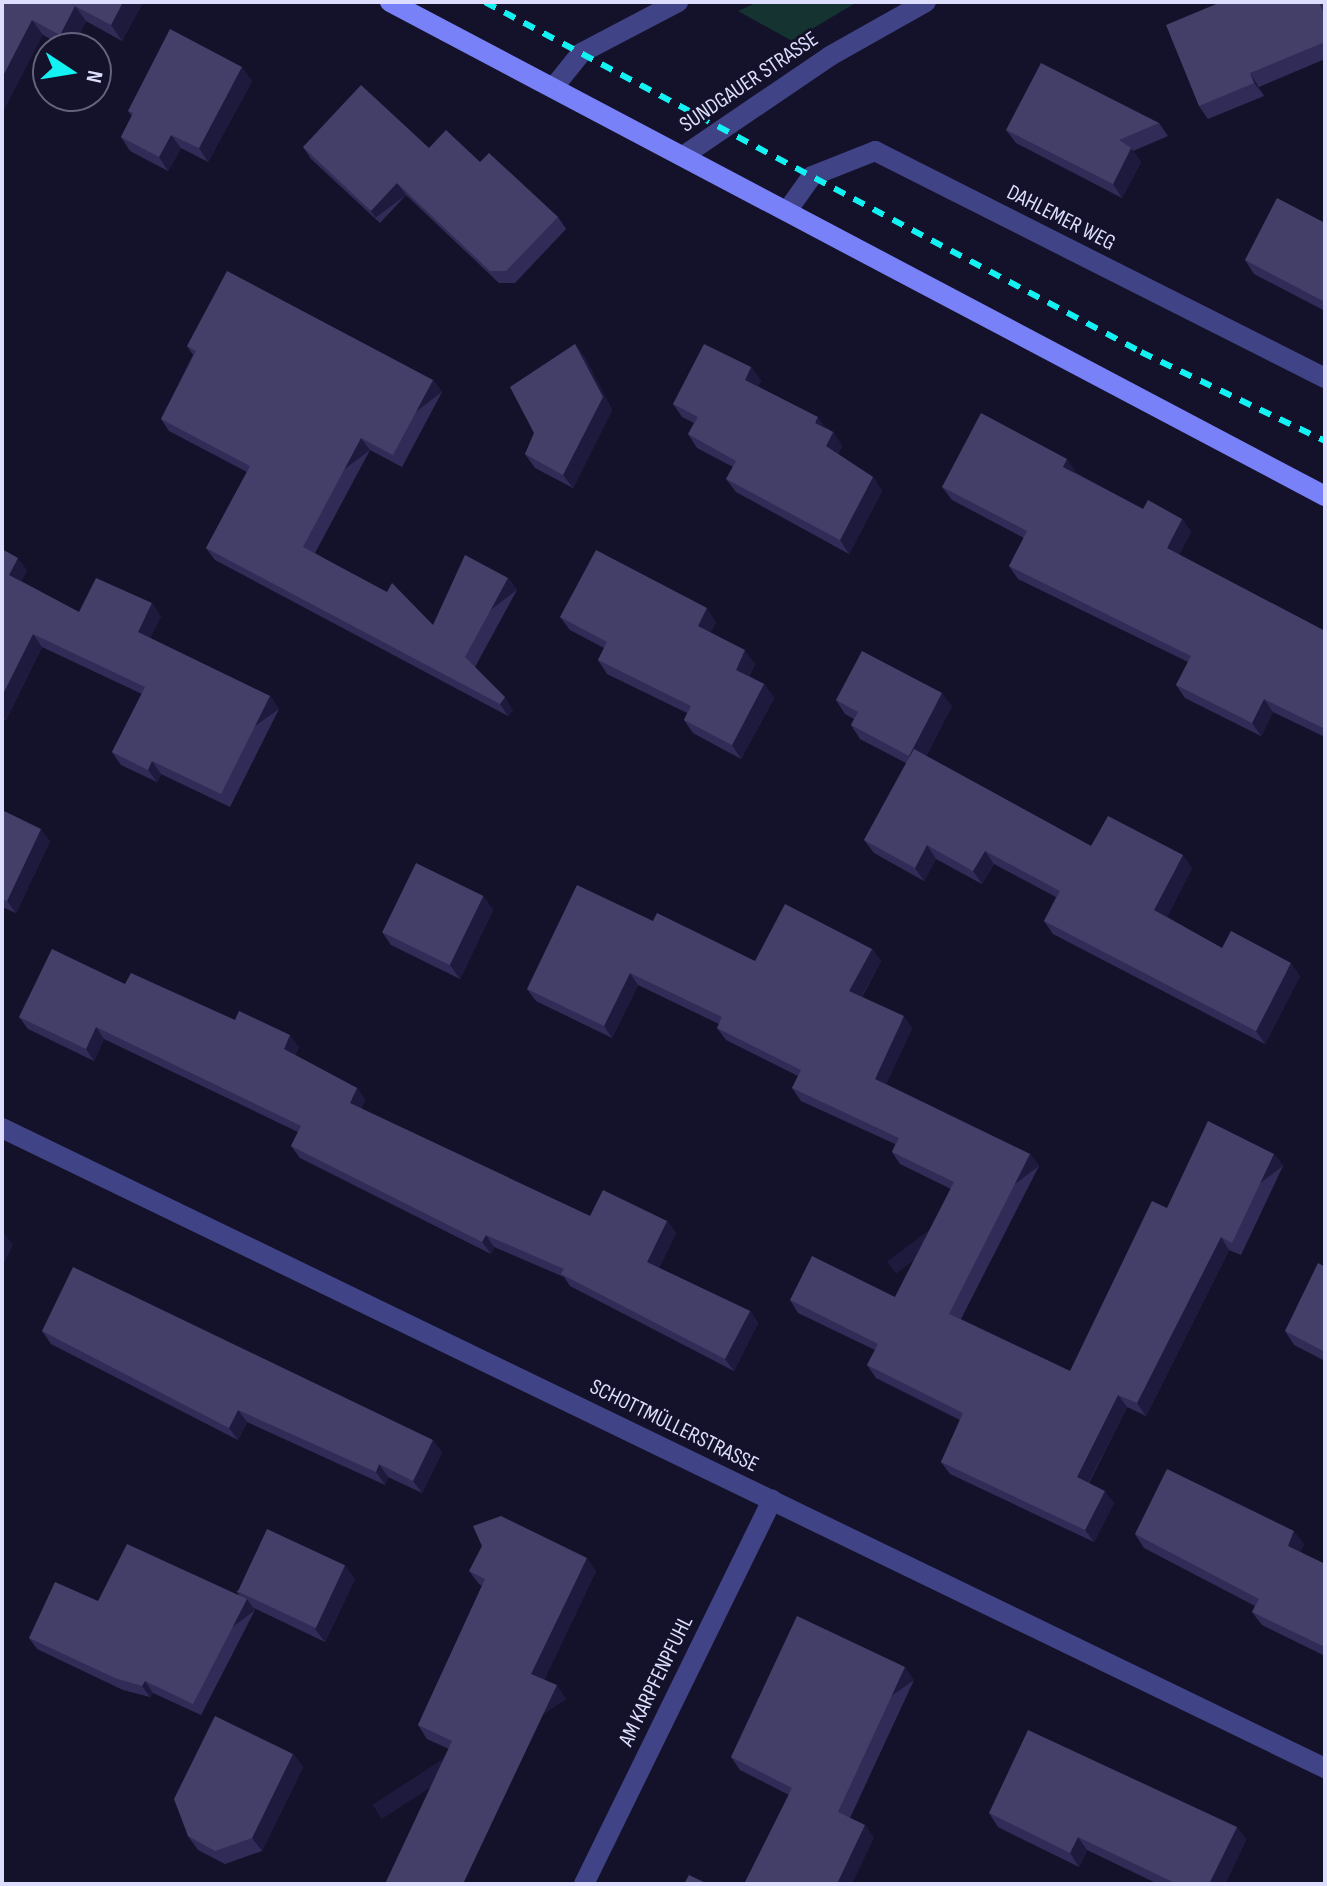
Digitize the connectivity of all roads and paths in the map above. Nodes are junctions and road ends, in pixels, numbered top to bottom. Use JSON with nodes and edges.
{"nodes":[{"id":1,"x":390,"y":2,"type":"edge"},
{"id":2,"x":678,"y":2,"type":"edge"},
{"id":3,"x":926,"y":2,"type":"edge"},
{"id":4,"x":553,"y":88,"type":"junction"},
{"id":5,"x":683,"y":156,"type":"junction"},
{"id":6,"x":787,"y":211,"type":"junction"},
{"id":7,"x":1325,"y":378,"type":"edge"},
{"id":8,"x":1325,"y":496,"type":"edge"},
{"id":9,"x":2,"y":1128,"type":"edge"},
{"id":10,"x":772,"y":1500,"type":"junction"},
{"id":11,"x":1325,"y":1768,"type":"edge"},
{"id":12,"x":584,"y":1884,"type":"edge"}],
"edges":[{"from":1,"to":4,"type":"main road"},
{"from":2,"to":4,"type":"street"},
{"from":3,"to":5,"type":"street","name":"SUNDGAUER STRASSE"},
{"from":4,"to":5,"type":"main road"},
{"from":5,"to":6,"type":"main road"},
{"from":6,"to":7,"type":"street","name":"DAHLEMER WEG"},
{"from":6,"to":8,"type":"main road"},
{"from":9,"to":10,"type":"street","name":"SCHOTTMÜLLERSTRASSE"},
{"from":10,"to":11,"type":"street","name":"SCHOTTMÜLLERSTRASSE"},
{"from":10,"to":12,"type":"street","name":"AM KARPFENPFUHL"}]}
